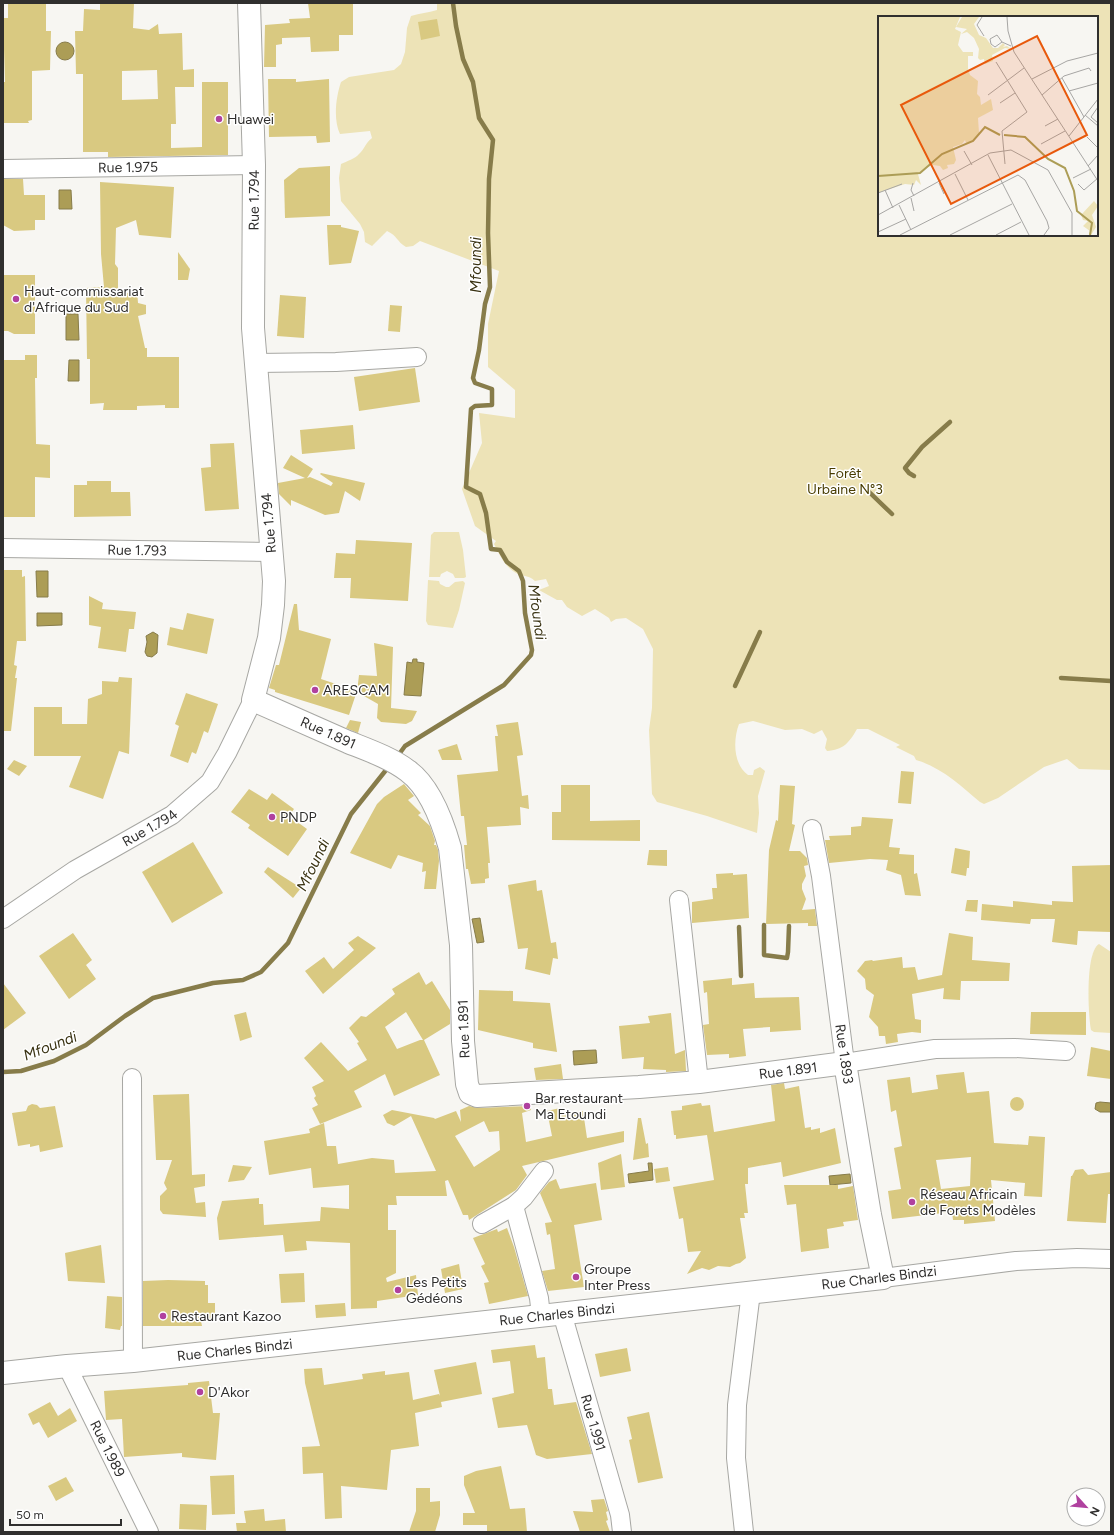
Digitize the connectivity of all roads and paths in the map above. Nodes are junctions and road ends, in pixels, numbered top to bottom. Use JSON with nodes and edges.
{"nodes":[{"id":1,"x":249,"y":3,"type":"edge"},
{"id":2,"x":254,"y":165,"type":"junction"},
{"id":3,"x":3,"y":169,"type":"edge"},
{"id":4,"x":417,"y":357,"type":"dead end"},
{"id":5,"x":256,"y":363,"type":"junction"},
{"id":6,"x":3,"y":548,"type":"edge"},
{"id":7,"x":271,"y":552,"type":"junction"},
{"id":8,"x":253,"y":700,"type":"junction"},
{"id":9,"x":812,"y":829,"type":"dead end"},
{"id":10,"x":679,"y":900,"type":"dead end"},
{"id":11,"x":3,"y":919,"type":"edge"},
{"id":12,"x":1066,"y":1051,"type":"dead end"},
{"id":13,"x":845,"y":1063,"type":"junction"},
{"id":14,"x":132,"y":1078,"type":"dead end"},
{"id":15,"x":699,"y":1082,"type":"junction"},
{"id":16,"x":544,"y":1171,"type":"dead end"},
{"id":17,"x":514,"y":1206,"type":"junction"},
{"id":18,"x":482,"y":1224,"type":"dead end"},
{"id":19,"x":1111,"y":1259,"type":"edge"},
{"id":20,"x":883,"y":1278,"type":"junction"},
{"id":21,"x":751,"y":1292,"type":"junction"},
{"id":22,"x":562,"y":1314,"type":"junction"},
{"id":23,"x":541,"y":1316,"type":"junction"},
{"id":24,"x":134,"y":1361,"type":"junction"},
{"id":25,"x":67,"y":1366,"type":"junction"},
{"id":26,"x":3,"y":1373,"type":"edge"},
{"id":27,"x":148,"y":1532,"type":"edge"},
{"id":28,"x":622,"y":1532,"type":"edge"},
{"id":29,"x":744,"y":1532,"type":"edge"}],
"edges":[{"from":1,"to":2,"type":"street","name":"Rue 1.794"},
{"from":2,"to":3,"type":"street","name":"Rue 1.975"},
{"from":2,"to":5,"type":"street","name":"Rue 1.794"},
{"from":4,"to":5,"type":"street"},
{"from":5,"to":7,"type":"street","name":"Rue 1.794"},
{"from":6,"to":7,"type":"street","name":"Rue 1.793"},
{"from":7,"to":8,"type":"street","name":"Rue 1.794"},
{"from":8,"to":11,"type":"street","name":"Rue 1.794"},
{"from":8,"to":15,"type":"street","name":"Rue 1.891"},
{"from":9,"to":13,"type":"street","name":"Rue 1.893"},
{"from":10,"to":15,"type":"street"},
{"from":12,"to":13,"type":"street"},
{"from":13,"to":15,"type":"street","name":"Rue 1.891"},
{"from":13,"to":20,"type":"street","name":"Rue 1.893"},
{"from":14,"to":24,"type":"street"},
{"from":16,"to":17,"type":"street"},
{"from":17,"to":18,"type":"street"},
{"from":17,"to":23,"type":"street"},
{"from":19,"to":20,"type":"street","name":"Rue Charles Bindzi"},
{"from":20,"to":21,"type":"street","name":"Rue Charles Bindzi"},
{"from":21,"to":22,"type":"street","name":"Rue Charles Bindzi"},
{"from":21,"to":29,"type":"street"},
{"from":22,"to":23,"type":"street","name":"Rue Charles Bindzi"},
{"from":22,"to":28,"type":"street","name":"Rue 1.991"},
{"from":23,"to":24,"type":"street","name":"Rue Charles Bindzi"},
{"from":24,"to":25,"type":"street","name":"Rue Charles Bindzi"},
{"from":25,"to":26,"type":"street","name":"Rue Charles Bindzi"},
{"from":25,"to":27,"type":"street","name":"Rue 1.989"}]}
